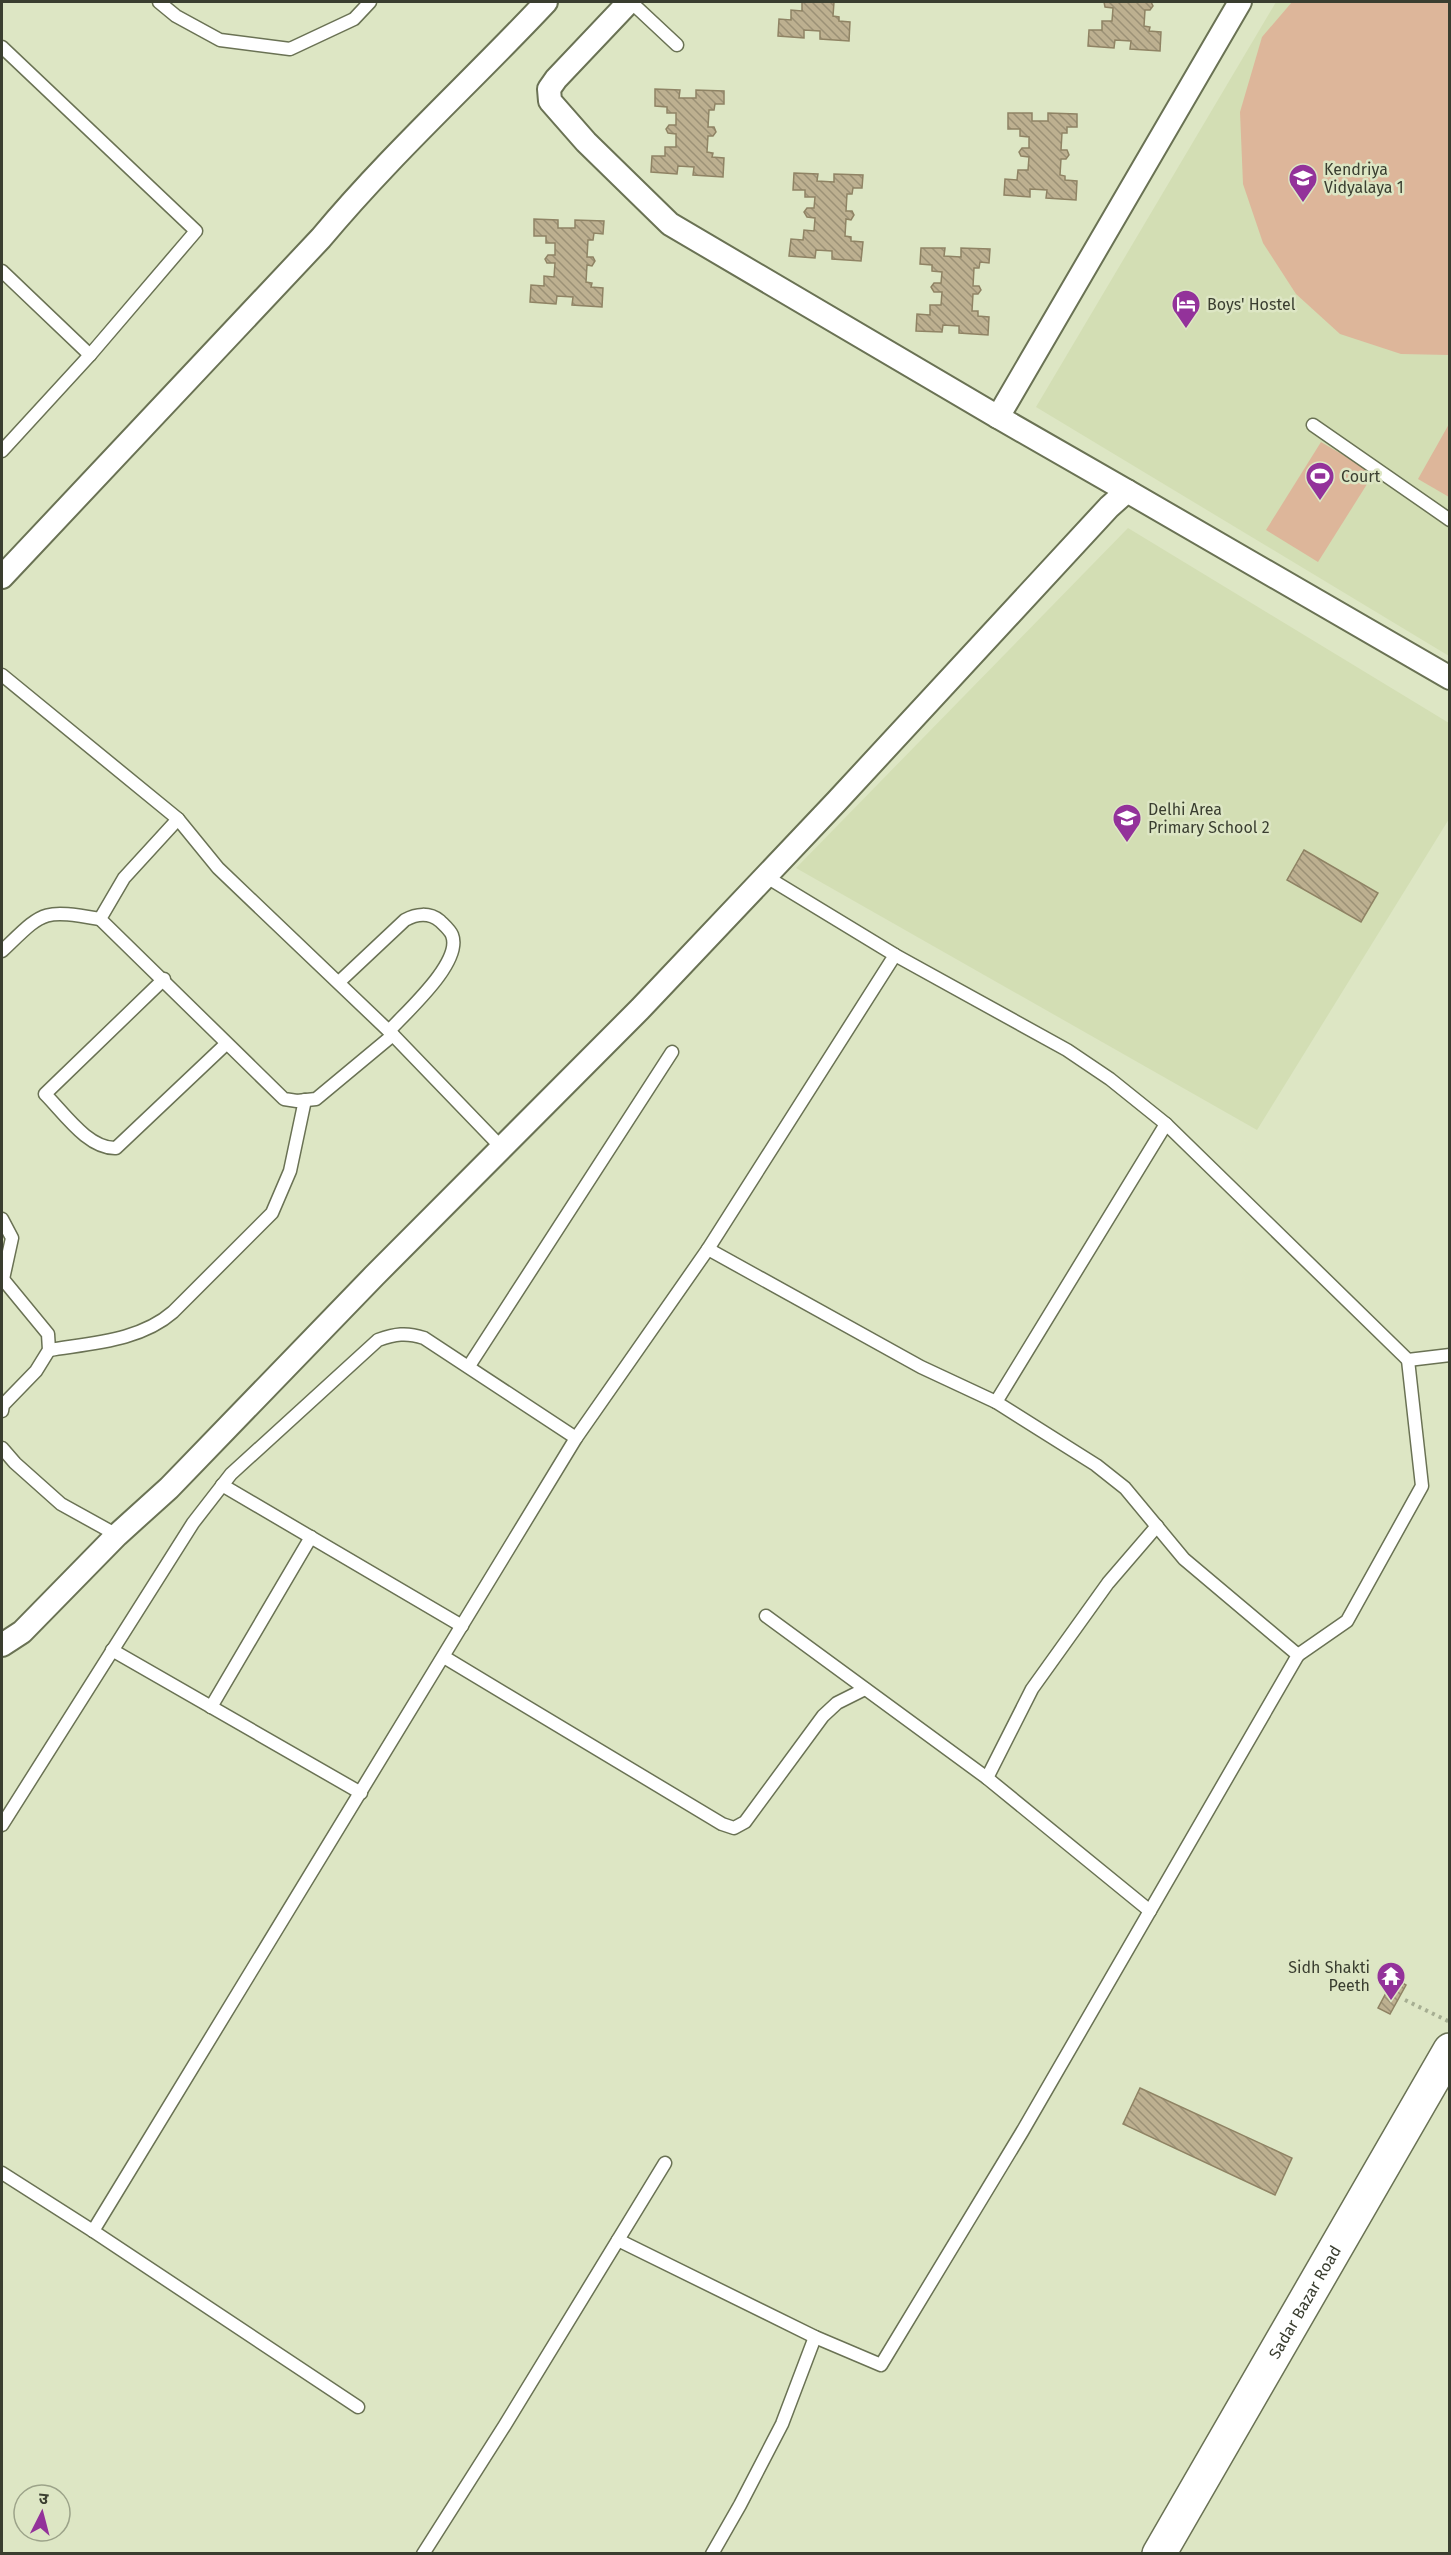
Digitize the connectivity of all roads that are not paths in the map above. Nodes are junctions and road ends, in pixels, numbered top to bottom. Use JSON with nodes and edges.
{"nodes":[{"id":1,"x":159,"y":2,"type":"edge"},
{"id":2,"x":370,"y":2,"type":"edge"},
{"id":3,"x":546,"y":2,"type":"edge"},
{"id":4,"x":630,"y":2,"type":"edge"},
{"id":5,"x":1240,"y":2,"type":"edge"},
{"id":6,"x":677,"y":45,"type":"dead end"},
{"id":7,"x":2,"y":46,"type":"edge"},
{"id":8,"x":2,"y":271,"type":"edge"},
{"id":9,"x":90,"y":356,"type":"junction"},
{"id":10,"x":998,"y":417,"type":"junction"},
{"id":11,"x":1313,"y":425,"type":"dead end"},
{"id":12,"x":2,"y":451,"type":"edge"},
{"id":13,"x":1127,"y":491,"type":"junction"},
{"id":14,"x":1449,"y":519,"type":"edge"},
{"id":15,"x":2,"y":577,"type":"edge"},
{"id":16,"x":2,"y":675,"type":"edge"},
{"id":17,"x":1449,"y":678,"type":"edge"},
{"id":18,"x":178,"y":819,"type":"junction"},
{"id":19,"x":765,"y":876,"type":"junction"},
{"id":20,"x":100,"y":919,"type":"junction"},
{"id":21,"x":2,"y":951,"type":"edge"},
{"id":22,"x":895,"y":956,"type":"junction"},
{"id":23,"x":164,"y":979,"type":"junction"},
{"id":24,"x":339,"y":982,"type":"junction"},
{"id":25,"x":391,"y":1033,"type":"junction"},
{"id":26,"x":226,"y":1044,"type":"junction"},
{"id":27,"x":672,"y":1052,"type":"dead end"},
{"id":28,"x":305,"y":1100,"type":"junction"},
{"id":29,"x":1166,"y":1125,"type":"junction"},
{"id":30,"x":501,"y":1147,"type":"junction"},
{"id":31,"x":2,"y":1219,"type":"edge"},
{"id":32,"x":708,"y":1249,"type":"junction"},
{"id":33,"x":2,"y":1279,"type":"edge"},
{"id":34,"x":49,"y":1350,"type":"junction"},
{"id":35,"x":1449,"y":1355,"type":"edge"},
{"id":36,"x":1408,"y":1360,"type":"junction"},
{"id":37,"x":469,"y":1366,"type":"junction"},
{"id":38,"x":996,"y":1402,"type":"junction"},
{"id":39,"x":2,"y":1412,"type":"edge"},
{"id":40,"x":576,"y":1438,"type":"junction"},
{"id":41,"x":2,"y":1448,"type":"edge"},
{"id":42,"x":222,"y":1485,"type":"junction"},
{"id":43,"x":1157,"y":1526,"type":"junction"},
{"id":44,"x":117,"y":1535,"type":"junction"},
{"id":45,"x":311,"y":1537,"type":"junction"},
{"id":46,"x":766,"y":1616,"type":"dead end"},
{"id":47,"x":462,"y":1626,"type":"junction"},
{"id":48,"x":2,"y":1645,"type":"edge"},
{"id":49,"x":112,"y":1650,"type":"junction"},
{"id":50,"x":1298,"y":1655,"type":"junction"},
{"id":51,"x":444,"y":1657,"type":"junction"},
{"id":52,"x":865,"y":1689,"type":"junction"},
{"id":53,"x":211,"y":1707,"type":"junction"},
{"id":54,"x":987,"y":1778,"type":"junction"},
{"id":55,"x":361,"y":1793,"type":"junction"},
{"id":56,"x":2,"y":1825,"type":"edge"},
{"id":57,"x":1150,"y":1911,"type":"junction"},
{"id":58,"x":1449,"y":2050,"type":"edge"},
{"id":59,"x":665,"y":2163,"type":"dead end"},
{"id":60,"x":2,"y":2173,"type":"edge"},
{"id":61,"x":93,"y":2231,"type":"junction"},
{"id":62,"x":618,"y":2240,"type":"junction"},
{"id":63,"x":815,"y":2337,"type":"junction"},
{"id":64,"x":358,"y":2407,"type":"dead end"},
{"id":65,"x":423,"y":2553,"type":"edge"},
{"id":66,"x":712,"y":2553,"type":"edge"},
{"id":67,"x":1159,"y":2553,"type":"edge"}],
"edges":[{"from":1,"to":2,"type":"lane"},
{"from":3,"to":15,"type":"street"},
{"from":4,"to":6,"type":"lane"},
{"from":4,"to":10,"type":"street"},
{"from":5,"to":10,"type":"street"},
{"from":7,"to":9,"type":"lane"},
{"from":8,"to":9,"type":"lane"},
{"from":9,"to":12,"type":"lane"},
{"from":10,"to":13,"type":"street"},
{"from":11,"to":14,"type":"lane"},
{"from":13,"to":17,"type":"street"},
{"from":13,"to":19,"type":"street"},
{"from":16,"to":18,"type":"lane"},
{"from":18,"to":20,"type":"lane"},
{"from":18,"to":24,"type":"lane"},
{"from":19,"to":22,"type":"lane"},
{"from":19,"to":30,"type":"street"},
{"from":20,"to":21,"type":"lane"},
{"from":20,"to":23,"type":"lane"},
{"from":22,"to":29,"type":"lane"},
{"from":22,"to":32,"type":"lane"},
{"from":23,"to":26,"type":"lane"},
{"from":23,"to":26,"type":"lane"},
{"from":24,"to":25,"type":"lane"},
{"from":24,"to":25,"type":"lane"},
{"from":25,"to":28,"type":"lane"},
{"from":25,"to":30,"type":"lane"},
{"from":26,"to":28,"type":"lane"},
{"from":27,"to":37,"type":"lane"},
{"from":28,"to":34,"type":"lane"},
{"from":29,"to":36,"type":"lane"},
{"from":29,"to":38,"type":"lane"},
{"from":30,"to":44,"type":"street"},
{"from":31,"to":33,"type":"lane"},
{"from":32,"to":38,"type":"lane"},
{"from":32,"to":40,"type":"lane"},
{"from":33,"to":34,"type":"lane"},
{"from":34,"to":39,"type":"lane"},
{"from":35,"to":36,"type":"lane"},
{"from":36,"to":50,"type":"lane"},
{"from":37,"to":40,"type":"lane"},
{"from":37,"to":42,"type":"lane"},
{"from":38,"to":43,"type":"lane"},
{"from":40,"to":47,"type":"lane"},
{"from":41,"to":44,"type":"lane"},
{"from":42,"to":45,"type":"lane"},
{"from":42,"to":49,"type":"lane"},
{"from":43,"to":50,"type":"lane"},
{"from":43,"to":54,"type":"lane"},
{"from":44,"to":48,"type":"street"},
{"from":45,"to":47,"type":"lane"},
{"from":45,"to":53,"type":"lane"},
{"from":46,"to":52,"type":"lane"},
{"from":47,"to":51,"type":"lane"},
{"from":49,"to":53,"type":"lane"},
{"from":49,"to":56,"type":"lane"},
{"from":50,"to":57,"type":"lane"},
{"from":51,"to":52,"type":"lane"},
{"from":51,"to":55,"type":"lane"},
{"from":52,"to":54,"type":"lane"},
{"from":53,"to":55,"type":"lane"},
{"from":54,"to":57,"type":"lane"},
{"from":55,"to":61,"type":"lane"},
{"from":57,"to":63,"type":"lane"},
{"from":58,"to":67,"type":"street","name":"Sadar Bazar Road"},
{"from":59,"to":62,"type":"lane"},
{"from":60,"to":61,"type":"lane"},
{"from":61,"to":64,"type":"lane"},
{"from":62,"to":63,"type":"lane"},
{"from":62,"to":65,"type":"lane"},
{"from":63,"to":66,"type":"lane"}]}
